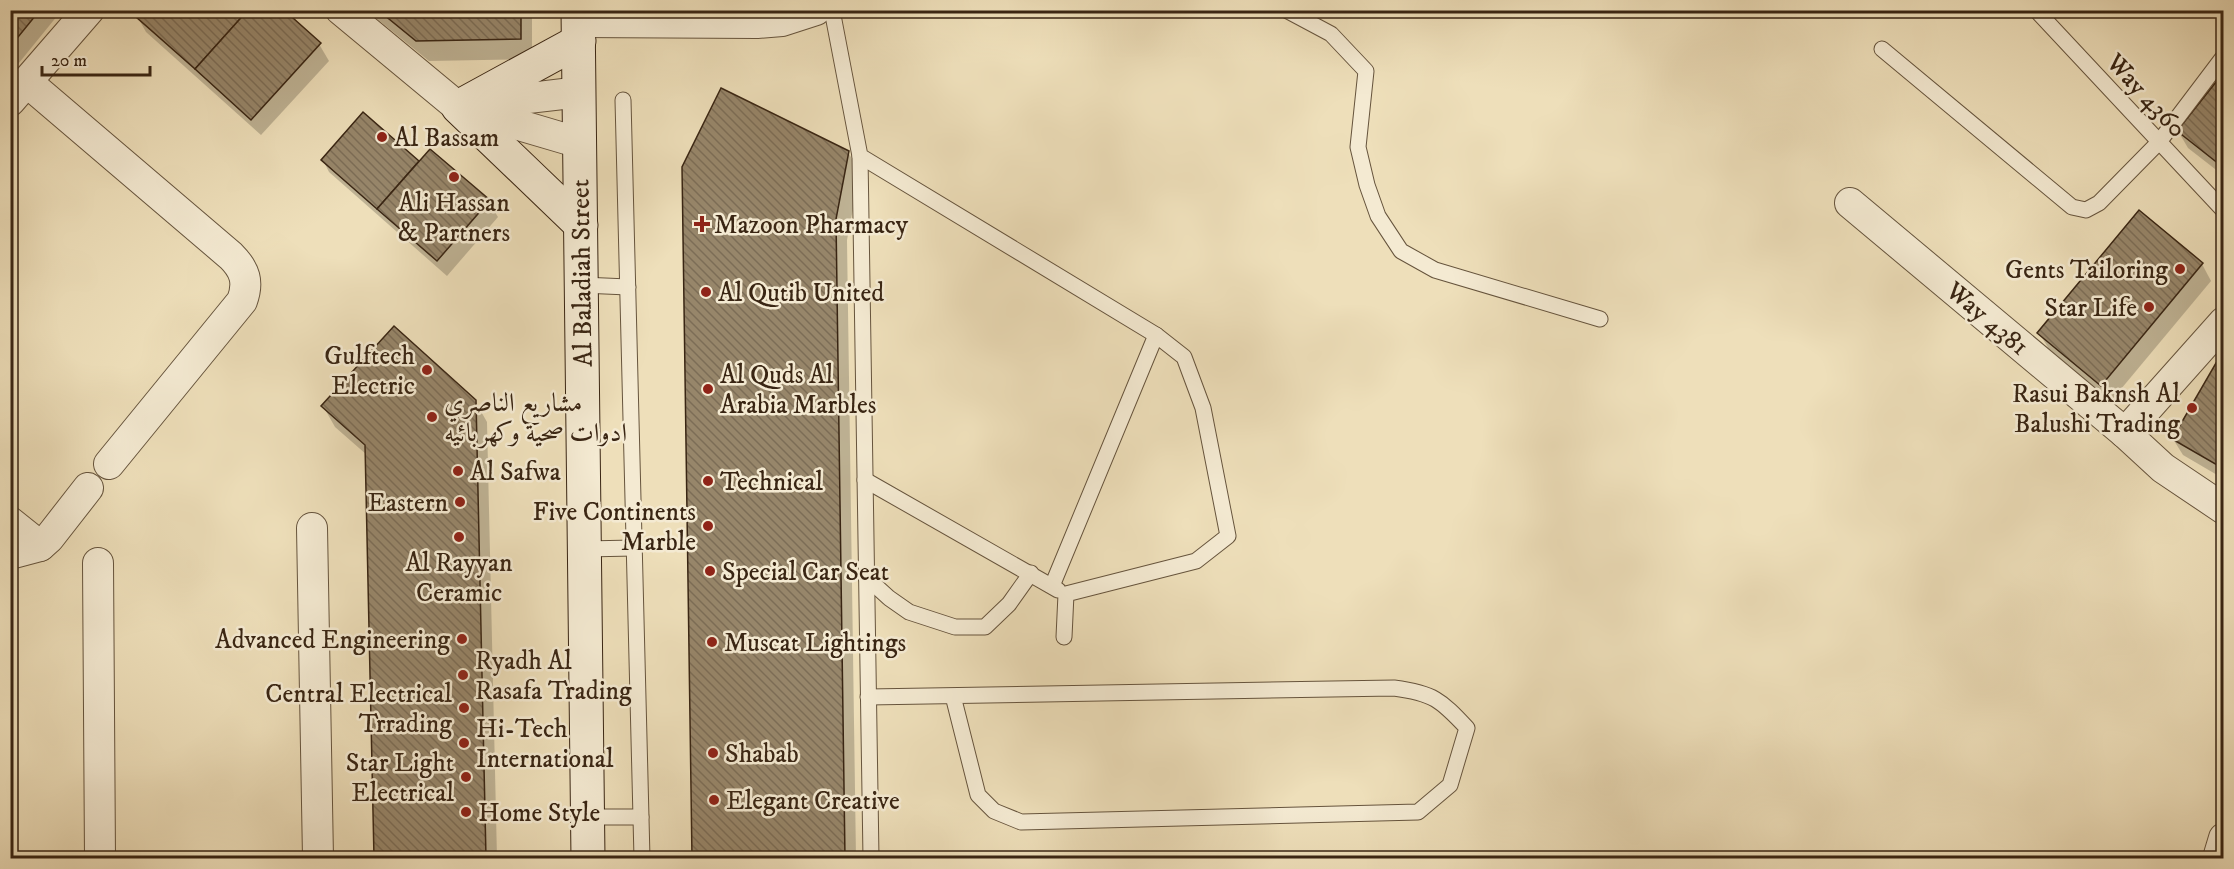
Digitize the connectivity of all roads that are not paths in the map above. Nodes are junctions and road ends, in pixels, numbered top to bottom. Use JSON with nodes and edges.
{"nodes":[{"id":1,"x":89,"y":10,"type":"edge"},
{"id":2,"x":341,"y":10,"type":"edge"},
{"id":3,"x":816,"y":10,"type":"edge"},
{"id":4,"x":832,"y":10,"type":"edge"},
{"id":5,"x":1286,"y":10,"type":"edge"},
{"id":6,"x":2036,"y":10,"type":"edge"},
{"id":7,"x":579,"y":24,"type":"edge"},
{"id":8,"x":1882,"y":49,"type":"dead end"},
{"id":9,"x":2223,"y":56,"type":"edge"},
{"id":10,"x":19,"y":91,"type":"edge"},
{"id":11,"x":580,"y":92,"type":"junction"},
{"id":12,"x":623,"y":100,"type":"dead end"},
{"id":13,"x":458,"y":107,"type":"junction"},
{"id":14,"x":580,"y":142,"type":"junction"},
{"id":15,"x":2159,"y":142,"type":"junction"},
{"id":16,"x":860,"y":156,"type":"junction"},
{"id":17,"x":1850,"y":203,"type":"dead end"},
{"id":18,"x":2223,"y":212,"type":"edge"},
{"id":19,"x":581,"y":225,"type":"junction"},
{"id":20,"x":582,"y":285,"type":"junction"},
{"id":21,"x":628,"y":287,"type":"junction"},
{"id":22,"x":1600,"y":319,"type":"dead end"},
{"id":23,"x":2223,"y":322,"type":"edge"},
{"id":24,"x":1156,"y":335,"type":"junction"},
{"id":25,"x":2125,"y":433,"type":"junction"},
{"id":26,"x":109,"y":464,"type":"dead end"},
{"id":27,"x":865,"y":480,"type":"junction"},
{"id":28,"x":88,"y":488,"type":"dead end"},
{"id":29,"x":2223,"y":509,"type":"edge"},
{"id":30,"x":10,"y":522,"type":"edge"},
{"id":31,"x":312,"y":528,"type":"dead end"},
{"id":32,"x":40,"y":546,"type":"junction"},
{"id":33,"x":634,"y":548,"type":"junction"},
{"id":34,"x":585,"y":549,"type":"junction"},
{"id":35,"x":10,"y":554,"type":"edge"},
{"id":36,"x":98,"y":563,"type":"dead end"},
{"id":37,"x":1031,"y":573,"type":"junction"},
{"id":38,"x":866,"y":577,"type":"junction"},
{"id":39,"x":1052,"y":586,"type":"junction"},
{"id":40,"x":1066,"y":594,"type":"junction"},
{"id":41,"x":1064,"y":637,"type":"dead end"},
{"id":42,"x":953,"y":696,"type":"junction"},
{"id":43,"x":868,"y":697,"type":"junction"},
{"id":44,"x":587,"y":817,"type":"junction"},
{"id":45,"x":641,"y":817,"type":"junction"},
{"id":46,"x":2223,"y":838,"type":"edge"},
{"id":47,"x":100,"y":858,"type":"edge"},
{"id":48,"x":318,"y":858,"type":"edge"},
{"id":49,"x":588,"y":858,"type":"edge"},
{"id":50,"x":642,"y":858,"type":"edge"},
{"id":51,"x":871,"y":858,"type":"edge"},
{"id":52,"x":2218,"y":858,"type":"edge"}],
"edges":[{"from":1,"to":10,"type":"street"},
{"from":2,"to":13,"type":"street"},
{"from":3,"to":7,"type":"street"},
{"from":4,"to":16,"type":"lane"},
{"from":5,"to":22,"type":"lane"},
{"from":6,"to":15,"type":"lane","name":"Way 4360"},
{"from":7,"to":11,"type":"street","name":"Al Baladiah Street"},
{"from":7,"to":13,"type":"street"},
{"from":8,"to":15,"type":"lane"},
{"from":9,"to":15,"type":"lane"},
{"from":10,"to":26,"type":"street"},
{"from":11,"to":13,"type":"street"},
{"from":11,"to":14,"type":"street","name":"Al Baladiah Street"},
{"from":12,"to":21,"type":"lane"},
{"from":13,"to":14,"type":"street"},
{"from":13,"to":19,"type":"street"},
{"from":14,"to":19,"type":"street","name":"Al Baladiah Street"},
{"from":15,"to":18,"type":"lane","name":"Way 4360"},
{"from":16,"to":24,"type":"lane"},
{"from":16,"to":27,"type":"lane"},
{"from":17,"to":25,"type":"street","name":"Way 4381"},
{"from":19,"to":20,"type":"street","name":"Al Baladiah Street"},
{"from":20,"to":21,"type":"lane"},
{"from":20,"to":34,"type":"street","name":"Al Baladiah Street"},
{"from":21,"to":33,"type":"lane"},
{"from":23,"to":25,"type":"street"},
{"from":24,"to":39,"type":"lane"},
{"from":24,"to":40,"type":"lane"},
{"from":25,"to":29,"type":"street","name":"Way 4381"},
{"from":27,"to":37,"type":"lane"},
{"from":27,"to":38,"type":"lane"},
{"from":28,"to":32,"type":"street"},
{"from":30,"to":32,"type":"street"},
{"from":31,"to":48,"type":"street"},
{"from":32,"to":35,"type":"street"},
{"from":33,"to":34,"type":"lane"},
{"from":33,"to":45,"type":"lane"},
{"from":34,"to":44,"type":"street","name":"Al Baladiah Street"},
{"from":36,"to":47,"type":"street"},
{"from":37,"to":38,"type":"lane"},
{"from":37,"to":39,"type":"lane"},
{"from":38,"to":43,"type":"lane"},
{"from":39,"to":40,"type":"lane"},
{"from":40,"to":41,"type":"lane"},
{"from":42,"to":42,"type":"lane"},
{"from":42,"to":43,"type":"lane"},
{"from":43,"to":51,"type":"lane"},
{"from":44,"to":45,"type":"lane"},
{"from":44,"to":49,"type":"street","name":"Al Baladiah Street"},
{"from":45,"to":50,"type":"lane"},
{"from":46,"to":52,"type":"street"}]}
